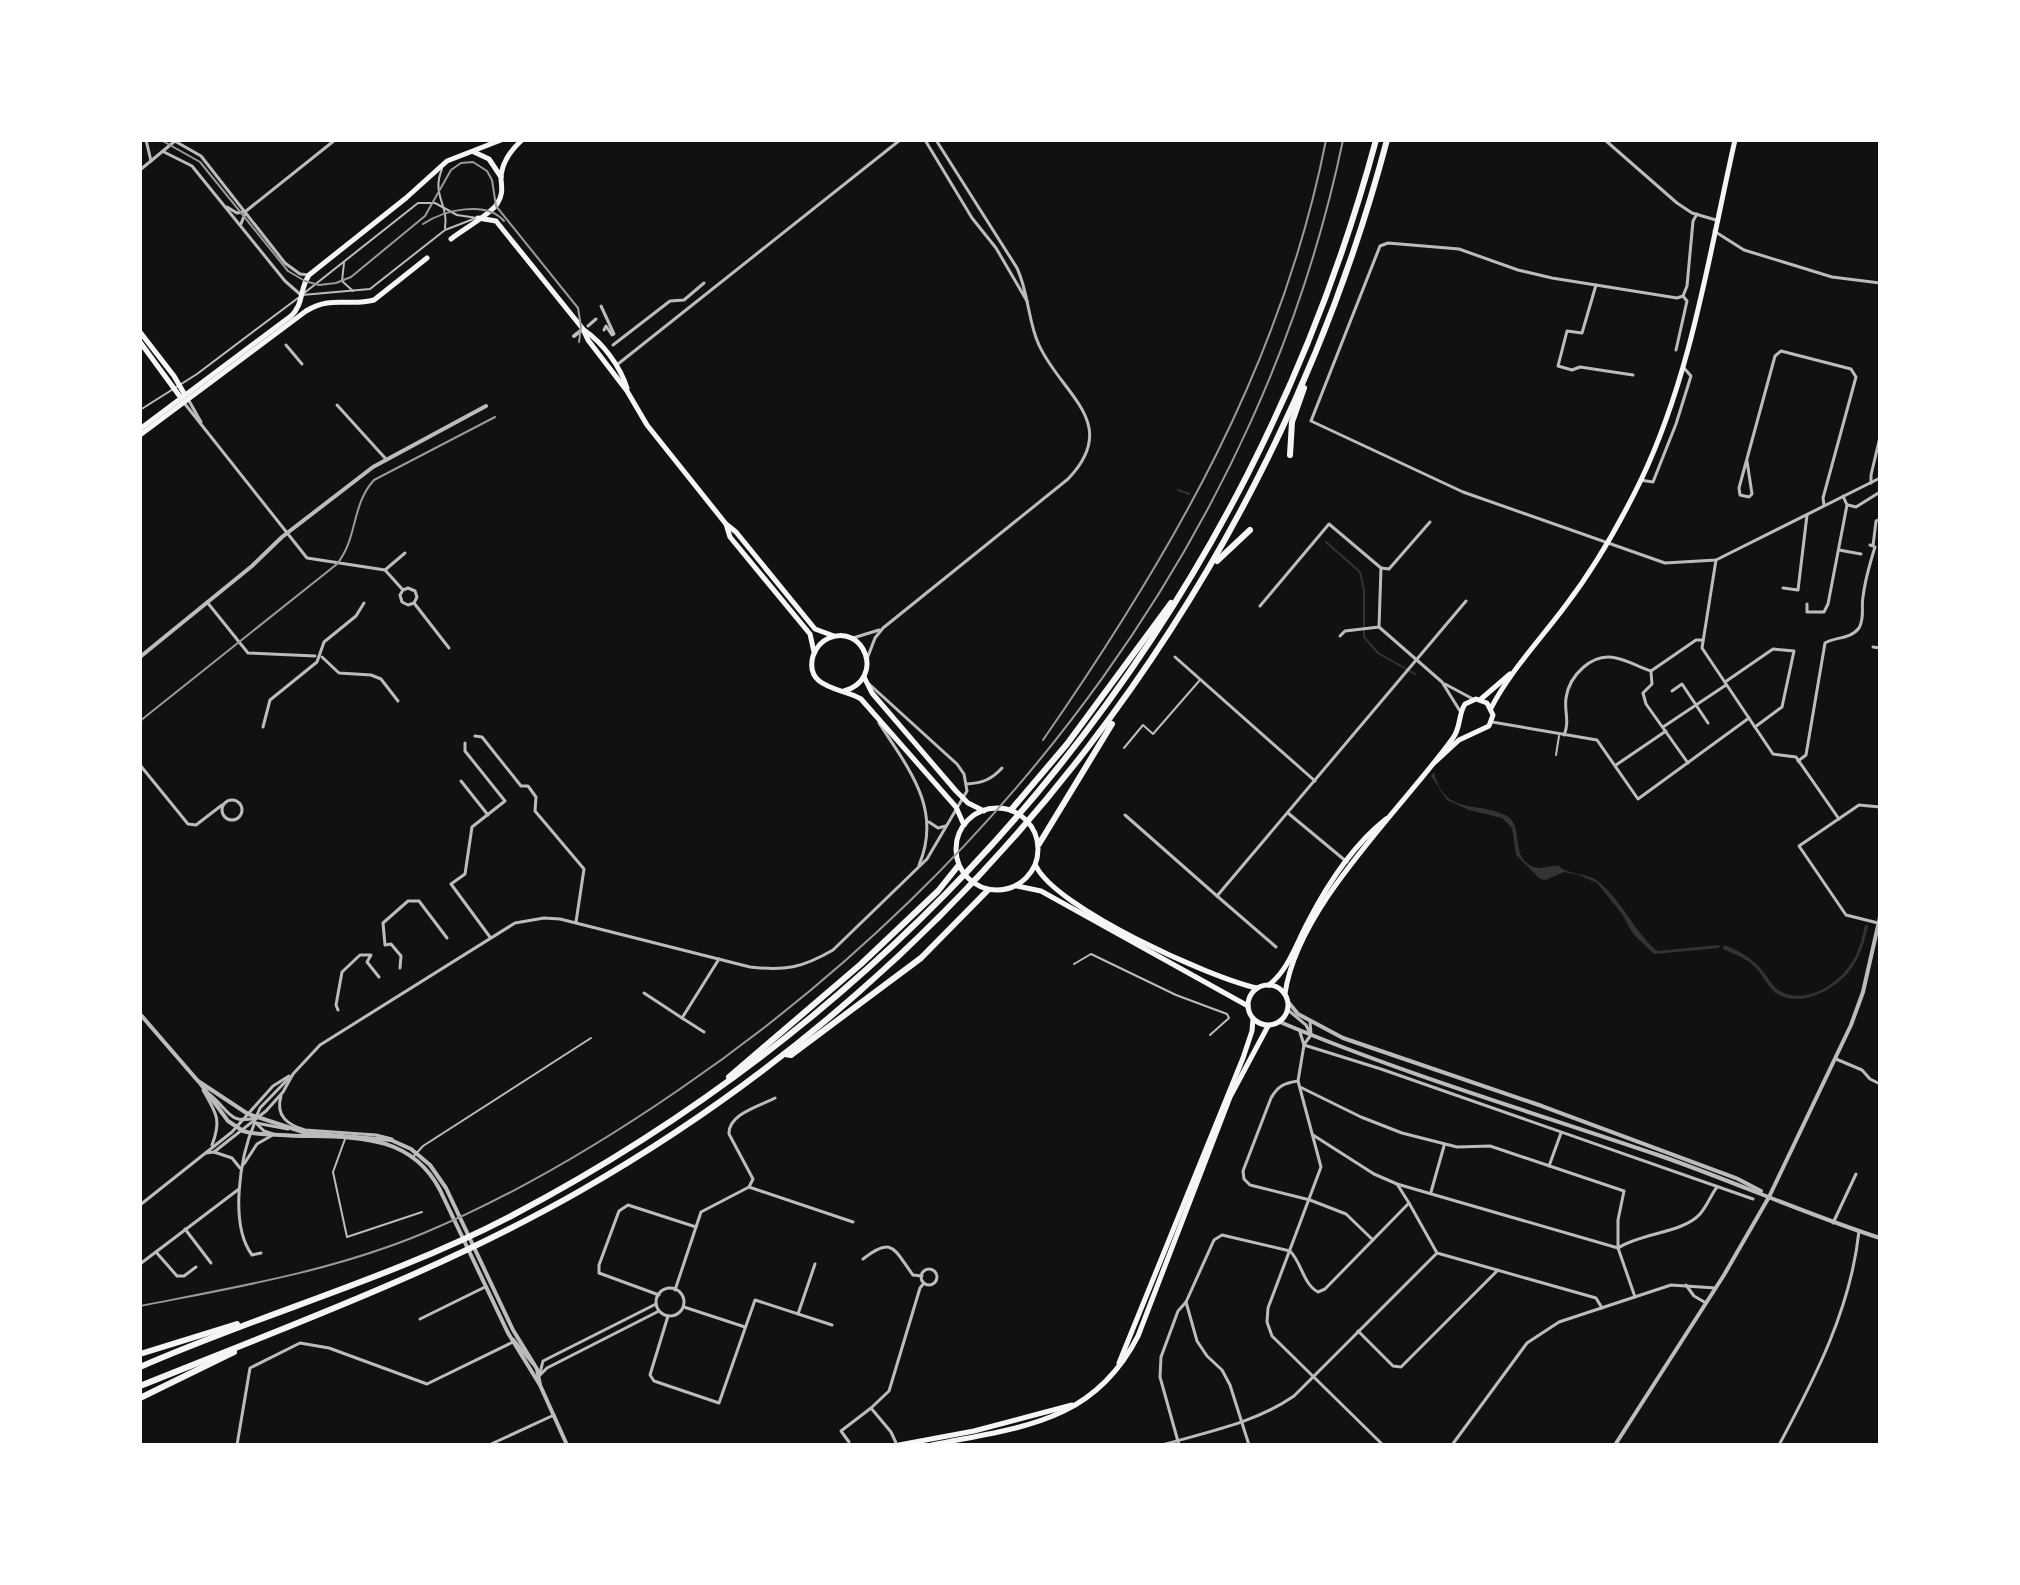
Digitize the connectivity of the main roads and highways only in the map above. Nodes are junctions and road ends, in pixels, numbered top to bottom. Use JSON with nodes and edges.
{"nodes":[{"id":1,"x":501,"y":140,"type":"edge"},
{"id":2,"x":522,"y":140,"type":"edge"},
{"id":3,"x":1375,"y":140,"type":"edge"},
{"id":4,"x":1387,"y":140,"type":"edge"},
{"id":5,"x":1735,"y":140,"type":"edge"},
{"id":6,"x":471,"y":152,"type":"junction"},
{"id":7,"x":501,"y":178,"type":"junction"},
{"id":8,"x":500,"y":200,"type":"junction"},
{"id":9,"x":478,"y":218,"type":"junction"},
{"id":10,"x":496,"y":221,"type":"junction"},
{"id":11,"x":451,"y":239,"type":"dead end"},
{"id":12,"x":427,"y":258,"type":"dead end"},
{"id":13,"x":1327,"y":324,"type":"junction"},
{"id":14,"x":140,"y":332,"type":"edge"},
{"id":15,"x":140,"y":342,"type":"edge"},
{"id":16,"x":177,"y":385,"type":"junction"},
{"id":17,"x":184,"y":398,"type":"junction"},
{"id":18,"x":140,"y":429,"type":"edge"},
{"id":19,"x":140,"y":435,"type":"edge"},
{"id":20,"x":1290,"y":455,"type":"dead end"},
{"id":21,"x":726,"y":524,"type":"junction"},
{"id":22,"x":1250,"y":530,"type":"dead end"},
{"id":23,"x":1199,"y":565,"type":"junction"},
{"id":24,"x":1207,"y":572,"type":"junction"},
{"id":25,"x":834,"y":636,"type":"junction"},
{"id":26,"x":814,"y":653,"type":"junction"},
{"id":27,"x":1148,"y":667,"type":"junction"},
{"id":28,"x":1511,"y":674,"type":"junction"},
{"id":29,"x":865,"y":679,"type":"junction"},
{"id":30,"x":844,"y":691,"type":"junction"},
{"id":31,"x":1477,"y":699,"type":"junction"},
{"id":32,"x":1491,"y":708,"type":"junction"},
{"id":33,"x":1460,"y":720,"type":"junction"},
{"id":34,"x":1474,"y":732,"type":"junction"},
{"id":35,"x":1434,"y":763,"type":"junction"},
{"id":36,"x":1011,"y":810,"type":"junction"},
{"id":37,"x":984,"y":811,"type":"junction"},
{"id":38,"x":964,"y":825,"type":"junction"},
{"id":39,"x":1039,"y":844,"type":"junction"},
{"id":40,"x":1349,"y":863,"type":"junction"},
{"id":41,"x":1036,"y":865,"type":"junction"},
{"id":42,"x":958,"y":866,"type":"junction"},
{"id":43,"x":1017,"y":886,"type":"junction"},
{"id":44,"x":988,"y":890,"type":"junction"},
{"id":45,"x":1269,"y":985,"type":"junction"},
{"id":46,"x":1257,"y":988,"type":"junction"},
{"id":47,"x":1285,"y":994,"type":"junction"},
{"id":48,"x":1248,"y":1006,"type":"junction"},
{"id":49,"x":1253,"y":1019,"type":"junction"},
{"id":50,"x":1268,"y":1026,"type":"junction"},
{"id":51,"x":785,"y":1054,"type":"junction"},
{"id":52,"x":681,"y":1115,"type":"junction"},
{"id":53,"x":294,"y":1308,"type":"junction"},
{"id":54,"x":293,"y":1325,"type":"junction"},
{"id":55,"x":140,"y":1354,"type":"edge"},
{"id":56,"x":140,"y":1367,"type":"edge"},
{"id":57,"x":1115,"y":1371,"type":"junction"},
{"id":58,"x":140,"y":1386,"type":"edge"},
{"id":59,"x":140,"y":1398,"type":"edge"},
{"id":60,"x":1084,"y":1400,"type":"junction"},
{"id":61,"x":898,"y":1445,"type":"edge"},
{"id":62,"x":932,"y":1445,"type":"edge"}],
"edges":[{"from":1,"to":6,"type":"main road"},
{"from":2,"to":7,"type":"main road"},
{"from":3,"to":23,"type":"highway"},
{"from":4,"to":13,"type":"highway"},
{"from":5,"to":28,"type":"main road"},
{"from":6,"to":7,"type":"main road"},
{"from":6,"to":17,"type":"main road"},
{"from":7,"to":8,"type":"main road"},
{"from":8,"to":9,"type":"main road"},
{"from":8,"to":10,"type":"main road"},
{"from":9,"to":10,"type":"main road"},
{"from":9,"to":11,"type":"main road"},
{"from":10,"to":21,"type":"main road"},
{"from":12,"to":17,"type":"main road"},
{"from":13,"to":20,"type":"highway"},
{"from":13,"to":24,"type":"highway"},
{"from":14,"to":16,"type":"main road"},
{"from":15,"to":16,"type":"main road"},
{"from":16,"to":17,"type":"main road"},
{"from":17,"to":18,"type":"main road"},
{"from":17,"to":19,"type":"main road"},
{"from":21,"to":25,"type":"main road"},
{"from":21,"to":26,"type":"main road"},
{"from":22,"to":24,"type":"highway"},
{"from":23,"to":36,"type":"highway"},
{"from":23,"to":52,"type":"highway"},
{"from":24,"to":27,"type":"highway"},
{"from":25,"to":26,"type":"main road"},
{"from":25,"to":29,"type":"main road"},
{"from":26,"to":30,"type":"main road"},
{"from":27,"to":39,"type":"highway"},
{"from":27,"to":51,"type":"highway"},
{"from":28,"to":31,"type":"main road"},
{"from":28,"to":32,"type":"main road"},
{"from":29,"to":30,"type":"main road"},
{"from":29,"to":37,"type":"main road"},
{"from":30,"to":38,"type":"main road"},
{"from":31,"to":32,"type":"main road"},
{"from":31,"to":33,"type":"main road"},
{"from":32,"to":34,"type":"main road"},
{"from":33,"to":34,"type":"main road"},
{"from":33,"to":35,"type":"main road"},
{"from":34,"to":35,"type":"main road"},
{"from":35,"to":40,"type":"main road"},
{"from":36,"to":37,"type":"main road"},
{"from":36,"to":39,"type":"main road"},
{"from":37,"to":38,"type":"main road"},
{"from":38,"to":42,"type":"main road"},
{"from":39,"to":41,"type":"main road"},
{"from":40,"to":45,"type":"main road"},
{"from":40,"to":47,"type":"main road"},
{"from":41,"to":43,"type":"main road"},
{"from":41,"to":46,"type":"main road"},
{"from":42,"to":44,"type":"main road"},
{"from":42,"to":52,"type":"highway"},
{"from":43,"to":44,"type":"main road"},
{"from":43,"to":48,"type":"main road"},
{"from":44,"to":51,"type":"highway"},
{"from":45,"to":46,"type":"main road"},
{"from":45,"to":47,"type":"main road"},
{"from":46,"to":48,"type":"main road"},
{"from":47,"to":50,"type":"main road"},
{"from":48,"to":49,"type":"main road"},
{"from":49,"to":50,"type":"main road"},
{"from":49,"to":57,"type":"main road"},
{"from":50,"to":57,"type":"main road"},
{"from":51,"to":54,"type":"highway"},
{"from":52,"to":53,"type":"highway"},
{"from":53,"to":55,"type":"highway"},
{"from":53,"to":56,"type":"highway"},
{"from":54,"to":58,"type":"highway"},
{"from":54,"to":59,"type":"highway"},
{"from":57,"to":60,"type":"main road"},
{"from":60,"to":61,"type":"main road"},
{"from":60,"to":62,"type":"main road"}]}
